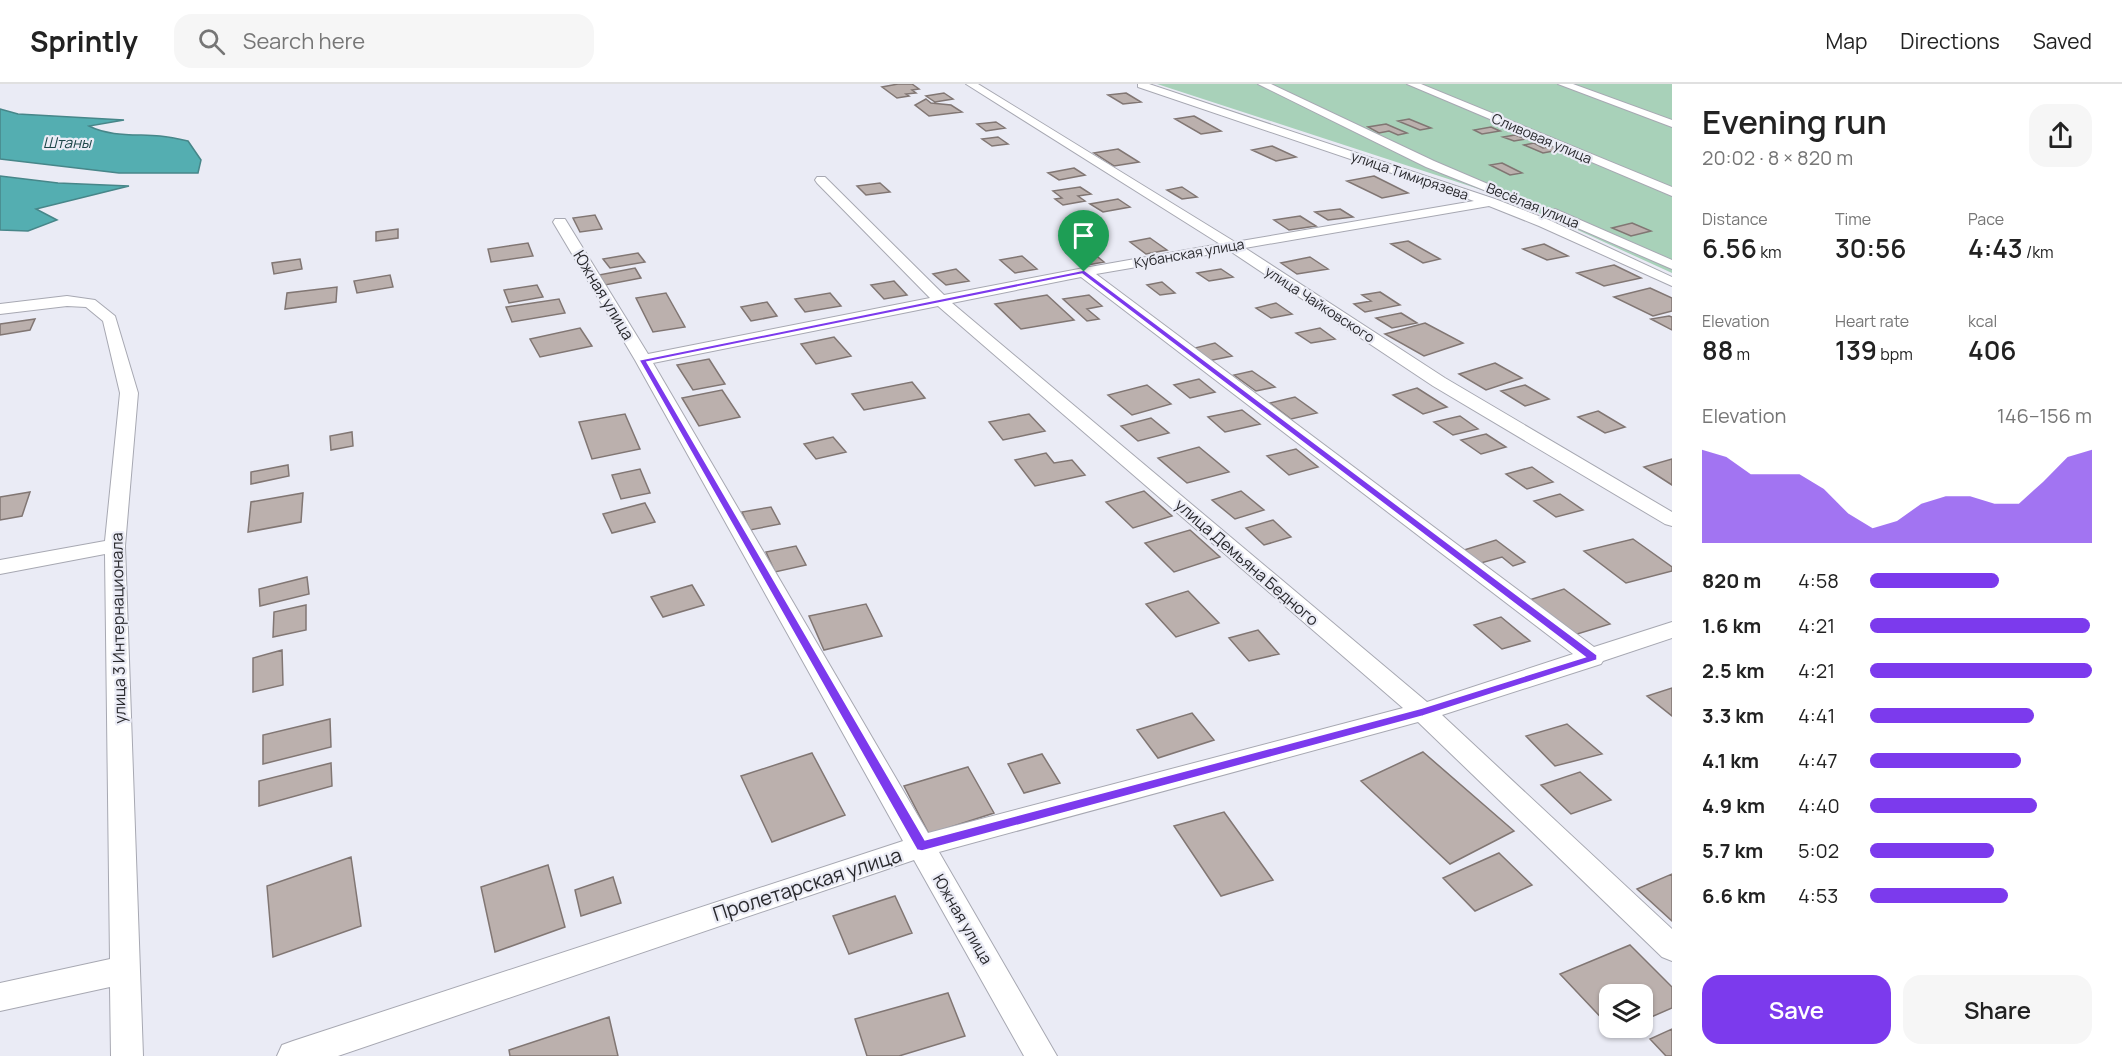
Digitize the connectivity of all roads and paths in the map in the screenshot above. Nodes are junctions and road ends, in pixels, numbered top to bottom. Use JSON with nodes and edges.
{"nodes":[{"id":1,"x":971,"y":84,"type":"edge"},
{"id":2,"x":1263,"y":84,"type":"edge"},
{"id":3,"x":1412,"y":84,"type":"edge"},
{"id":4,"x":1563,"y":84,"type":"edge"},
{"id":5,"x":1142,"y":86,"type":"dead end"},
{"id":6,"x":1672,"y":124,"type":"edge"},
{"id":7,"x":820,"y":180,"type":"dead end"},
{"id":8,"x":1672,"y":192,"type":"edge"},
{"id":9,"x":1516,"y":198,"type":"dead end"},
{"id":10,"x":1490,"y":202,"type":"junction"},
{"id":11,"x":1548,"y":210,"type":"dead end"},
{"id":12,"x":560,"y":222,"type":"dead end"},
{"id":13,"x":1230,"y":245,"type":"junction"},
{"id":14,"x":1672,"y":265,"type":"edge"},
{"id":15,"x":1084,"y":272,"type":"junction"},
{"id":16,"x":1672,"y":282,"type":"edge"},
{"id":17,"x":940,"y":300,"type":"junction"},
{"id":18,"x":0,"y":309,"type":"edge"},
{"id":19,"x":642,"y":360,"type":"junction"},
{"id":20,"x":1672,"y":520,"type":"edge"},
{"id":21,"x":115,"y":546,"type":"junction"},
{"id":22,"x":0,"y":567,"type":"edge"},
{"id":23,"x":1672,"y":630,"type":"edge"},
{"id":24,"x":1593,"y":658,"type":"junction"},
{"id":25,"x":1423,"y":712,"type":"junction"},
{"id":26,"x":922,"y":846,"type":"junction"},
{"id":27,"x":1672,"y":948,"type":"edge"},
{"id":28,"x":124,"y":970,"type":"junction"},
{"id":29,"x":0,"y":997,"type":"edge"},
{"id":30,"x":127,"y":1056,"type":"edge"},
{"id":31,"x":292,"y":1056,"type":"edge"},
{"id":32,"x":1041,"y":1056,"type":"edge"}],
"edges":[{"from":1,"to":13,"type":"street","name":"улица Чайковского"},
{"from":2,"to":9,"type":"street","name":"Весёлая улица"},
{"from":3,"to":8,"type":"street","name":"Сливовая улица"},
{"from":4,"to":6,"type":"street"},
{"from":5,"to":10,"type":"street","name":"улица Тимирязева"},
{"from":7,"to":17,"type":"street","name":"улица Демьяна Бедного"},
{"from":10,"to":13,"type":"street","name":"Кубанская улица"},
{"from":10,"to":16,"type":"street","name":"улица Тимирязева"},
{"from":11,"to":14,"type":"street","name":"Весёлая улица"},
{"from":12,"to":19,"type":"street","name":"Южная улица"},
{"from":13,"to":15,"type":"street","name":"Кубанская улица"},
{"from":13,"to":20,"type":"street","name":"улица Чайковского"},
{"from":15,"to":17,"type":"street","name":"Кубанская улица"},
{"from":15,"to":24,"type":"street"},
{"from":17,"to":19,"type":"street","name":"Кубанская улица"},
{"from":17,"to":25,"type":"street","name":"улица Демьяна Бедного"},
{"from":18,"to":21,"type":"street","name":"улица 3 Интернационала"},
{"from":19,"to":26,"type":"street","name":"Южная улица"},
{"from":21,"to":22,"type":"street"},
{"from":21,"to":28,"type":"street","name":"улица 3 Интернационала"},
{"from":23,"to":24,"type":"street","name":"Пролетарская улица"},
{"from":24,"to":25,"type":"street","name":"Пролетарская улица"},
{"from":25,"to":26,"type":"street","name":"Пролетарская улица"},
{"from":25,"to":27,"type":"street","name":"улица Демьяна Бедного"},
{"from":26,"to":31,"type":"street","name":"Пролетарская улица"},
{"from":26,"to":32,"type":"street","name":"Южная улица"},
{"from":28,"to":29,"type":"street"},
{"from":28,"to":30,"type":"street","name":"улица 3 Интернационала"}]}
